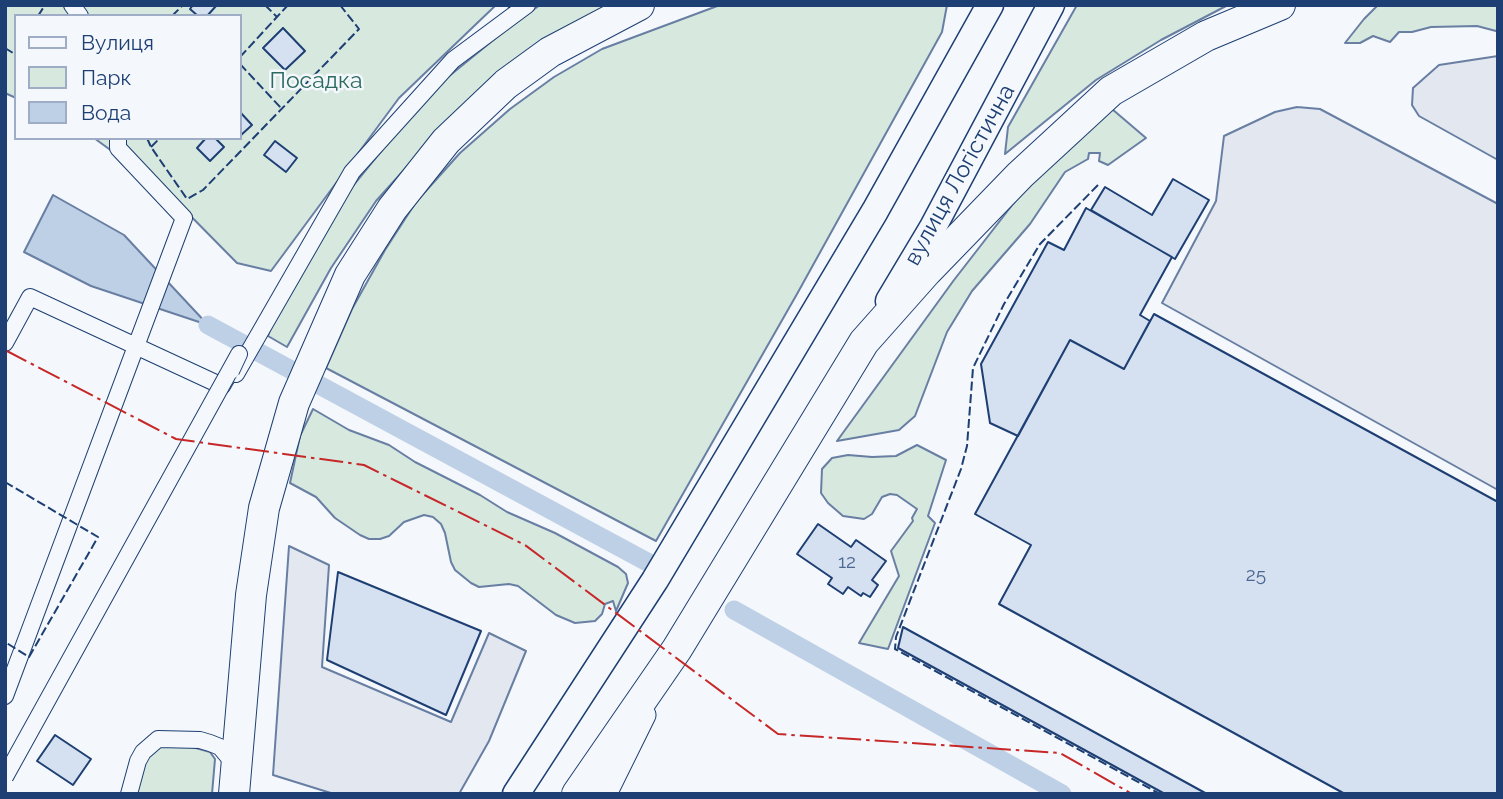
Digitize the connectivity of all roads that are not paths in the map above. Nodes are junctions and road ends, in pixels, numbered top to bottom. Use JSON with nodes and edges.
{"nodes":[{"id":1,"x":527,"y":5,"type":"edge"},
{"id":2,"x":639,"y":5,"type":"edge"},
{"id":3,"x":990,"y":5,"type":"edge"},
{"id":4,"x":1051,"y":5,"type":"edge"},
{"id":5,"x":1280,"y":5,"type":"edge"},
{"id":6,"x":118,"y":140,"type":"edge"},
{"id":7,"x":864,"y":342,"type":"junction"},
{"id":8,"x":5,"y":343,"type":"edge"},
{"id":9,"x":677,"y":649,"type":"junction"},
{"id":10,"x":5,"y":696,"type":"edge"},
{"id":11,"x":5,"y":779,"type":"edge"},
{"id":12,"x":235,"y":780,"type":"edge"},
{"id":13,"x":129,"y":794,"type":"edge"},
{"id":14,"x":516,"y":794,"type":"edge"},
{"id":15,"x":577,"y":794,"type":"edge"},
{"id":16,"x":605,"y":794,"type":"edge"}],
"edges":[{"from":1,"to":11,"type":"street"},
{"from":2,"to":12,"type":"highway"},
{"from":3,"to":14,"type":"main road"},
{"from":4,"to":7,"type":"main road","name":"вулиця Логістична"},
{"from":5,"to":7,"type":"highway"},
{"from":6,"to":10,"type":"street"},
{"from":7,"to":9,"type":"highway"},
{"from":8,"to":11,"type":"street","bridge":true},
{"from":9,"to":15,"type":"highway"},
{"from":9,"to":16,"type":"main road"},
{"from":12,"to":13,"type":"street"}]}
